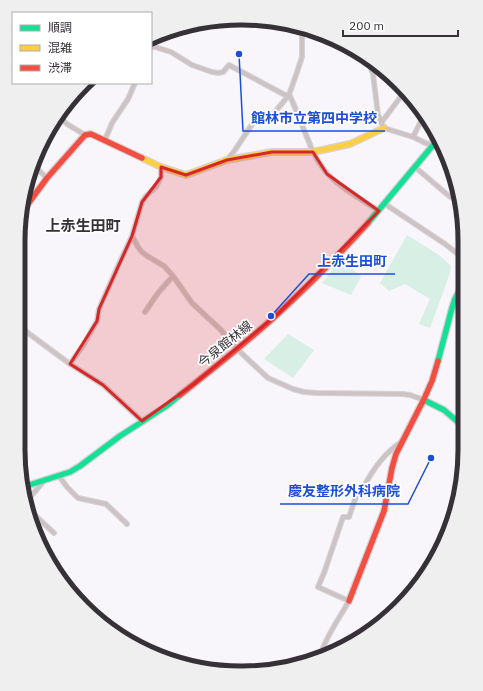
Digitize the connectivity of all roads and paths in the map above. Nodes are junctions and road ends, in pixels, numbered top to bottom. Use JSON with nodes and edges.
{"nodes":[{"id":1,"x":302,"y":33,"type":"edge"},
{"id":2,"x":152,"y":46,"type":"edge"},
{"id":3,"x":371,"y":68,"type":"edge"},
{"id":4,"x":135,"y":84,"type":"edge"},
{"id":5,"x":289,"y":95,"type":"junction"},
{"id":6,"x":401,"y":96,"type":"edge"},
{"id":7,"x":62,"y":119,"type":"edge"},
{"id":8,"x":422,"y":121,"type":"edge"},
{"id":9,"x":382,"y":126,"type":"junction"},
{"id":10,"x":85,"y":135,"type":"junction"},
{"id":11,"x":413,"y":137,"type":"junction"},
{"id":12,"x":432,"y":139,"type":"edge"},
{"id":13,"x":105,"y":140,"type":"junction"},
{"id":14,"x":433,"y":145,"type":"junction"},
{"id":15,"x":313,"y":152,"type":"junction"},
{"id":16,"x":227,"y":160,"type":"junction"},
{"id":17,"x":161,"y":167,"type":"junction"},
{"id":18,"x":415,"y":167,"type":"junction"},
{"id":19,"x":37,"y":169,"type":"edge"},
{"id":20,"x":47,"y":178,"type":"junction"},
{"id":21,"x":454,"y":199,"type":"edge"},
{"id":22,"x":28,"y":203,"type":"edge"},
{"id":23,"x":385,"y":204,"type":"junction"},
{"id":24,"x":379,"y":211,"type":"junction"},
{"id":25,"x":132,"y":236,"type":"junction"},
{"id":26,"x":458,"y":254,"type":"edge"},
{"id":27,"x":174,"y":276,"type":"junction"},
{"id":28,"x":458,"y":295,"type":"edge"},
{"id":29,"x":145,"y":312,"type":"dead end"},
{"id":30,"x":25,"y":331,"type":"edge"},
{"id":31,"x":237,"y":349,"type":"junction"},
{"id":32,"x":70,"y":364,"type":"junction"},
{"id":33,"x":424,"y":400,"type":"junction"},
{"id":34,"x":142,"y":421,"type":"junction"},
{"id":35,"x":458,"y":421,"type":"edge"},
{"id":36,"x":401,"y":442,"type":"junction"},
{"id":37,"x":58,"y":476,"type":"junction"},
{"id":38,"x":44,"y":481,"type":"junction"},
{"id":39,"x":28,"y":486,"type":"edge"},
{"id":40,"x":30,"y":497,"type":"edge"},
{"id":41,"x":35,"y":515,"type":"edge"},
{"id":42,"x":127,"y":524,"type":"dead end"},
{"id":43,"x":54,"y":533,"type":"dead end"},
{"id":44,"x":349,"y":601,"type":"junction"},
{"id":45,"x":322,"y":651,"type":"edge"}],
"edges":[{"from":1,"to":5,"type":"street"},
{"from":2,"to":5,"type":"street"},
{"from":3,"to":9,"type":"street"},
{"from":4,"to":13,"type":"street"},
{"from":5,"to":15,"type":"street"},
{"from":5,"to":16,"type":"street"},
{"from":6,"to":9,"type":"street"},
{"from":7,"to":10,"type":"street"},
{"from":8,"to":11,"type":"street"},
{"from":9,"to":11,"type":"street"},
{"from":9,"to":15,"type":"street"},
{"from":10,"to":13,"type":"street"},
{"from":10,"to":20,"type":"street"},
{"from":11,"to":14,"type":"street"},
{"from":12,"to":14,"type":"street"},
{"from":13,"to":17,"type":"street"},
{"from":14,"to":18,"type":"street","name":"今泉館林線"},
{"from":15,"to":16,"type":"street"},
{"from":15,"to":24,"type":"street"},
{"from":16,"to":17,"type":"street"},
{"from":17,"to":25,"type":"street"},
{"from":18,"to":21,"type":"street"},
{"from":18,"to":23,"type":"street","name":"今泉館林線"},
{"from":19,"to":20,"type":"street"},
{"from":20,"to":22,"type":"street"},
{"from":23,"to":24,"type":"street","name":"今泉館林線"},
{"from":23,"to":26,"type":"street"},
{"from":24,"to":31,"type":"street","name":"今泉館林線"},
{"from":25,"to":27,"type":"street"},
{"from":25,"to":32,"type":"street"},
{"from":27,"to":29,"type":"street"},
{"from":27,"to":31,"type":"street"},
{"from":28,"to":33,"type":"street"},
{"from":30,"to":32,"type":"street"},
{"from":31,"to":33,"type":"street"},
{"from":31,"to":34,"type":"street","name":"今泉館林線"},
{"from":32,"to":34,"type":"street"},
{"from":33,"to":35,"type":"street"},
{"from":33,"to":36,"type":"street"},
{"from":34,"to":37,"type":"street","name":"今泉館林線"},
{"from":36,"to":44,"type":"street"},
{"from":36,"to":44,"type":"street"},
{"from":37,"to":38,"type":"street","name":"今泉館林線"},
{"from":37,"to":42,"type":"street"},
{"from":38,"to":39,"type":"street","name":"今泉館林線"},
{"from":38,"to":40,"type":"street"},
{"from":41,"to":43,"type":"street"},
{"from":44,"to":45,"type":"street"}]}
